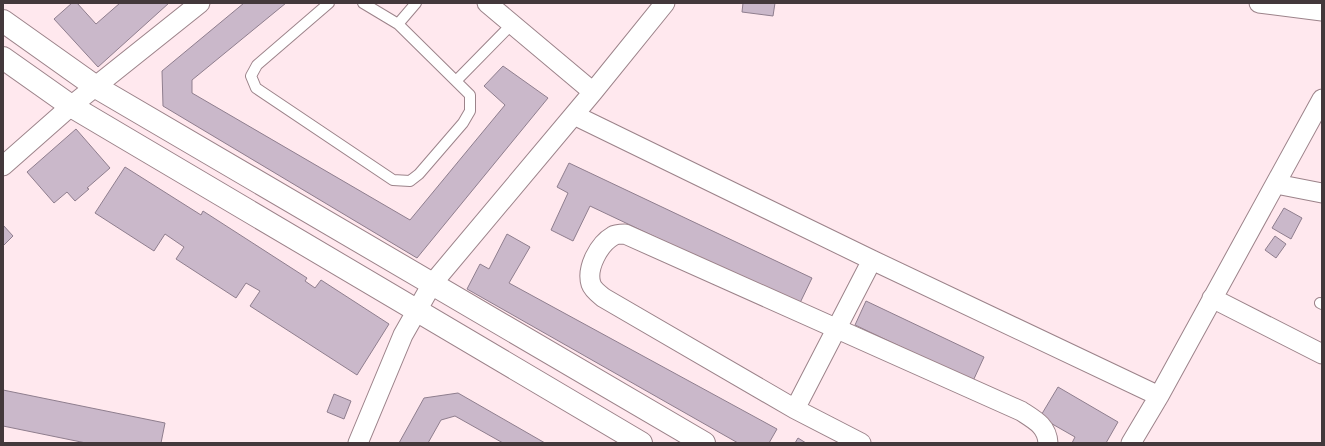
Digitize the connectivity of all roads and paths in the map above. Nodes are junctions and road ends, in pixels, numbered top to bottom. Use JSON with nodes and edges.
{"nodes":[{"id":1,"x":200,"y":3,"type":"edge"},
{"id":2,"x":329,"y":3,"type":"edge"},
{"id":3,"x":363,"y":3,"type":"edge"},
{"id":4,"x":416,"y":3,"type":"edge"},
{"id":5,"x":487,"y":3,"type":"edge"},
{"id":6,"x":665,"y":3,"type":"edge"},
{"id":7,"x":1260,"y":3,"type":"edge"},
{"id":8,"x":1322,"y":11,"type":"edge"},
{"id":9,"x":3,"y":21,"type":"edge"},
{"id":10,"x":398,"y":24,"type":"junction"},
{"id":11,"x":512,"y":24,"type":"junction"},
{"id":12,"x":3,"y":58,"type":"edge"},
{"id":13,"x":456,"y":81,"type":"junction"},
{"id":14,"x":96,"y":87,"type":"junction"},
{"id":15,"x":593,"y":92,"type":"junction"},
{"id":16,"x":1322,"y":99,"type":"edge"},
{"id":17,"x":71,"y":106,"type":"junction"},
{"id":18,"x":574,"y":115,"type":"junction"},
{"id":19,"x":3,"y":166,"type":"edge"},
{"id":20,"x":1276,"y":184,"type":"junction"},
{"id":21,"x":1322,"y":192,"type":"edge"},
{"id":22,"x":872,"y":260,"type":"junction"},
{"id":23,"x":432,"y":284,"type":"junction"},
{"id":24,"x":1212,"y":298,"type":"junction"},
{"id":25,"x":415,"y":310,"type":"junction"},
{"id":26,"x":836,"y":329,"type":"junction"},
{"id":27,"x":1322,"y":354,"type":"edge"},
{"id":28,"x":1159,"y":396,"type":"junction"},
{"id":29,"x":795,"y":409,"type":"junction"},
{"id":30,"x":700,"y":442,"type":"edge"},
{"id":31,"x":358,"y":443,"type":"edge"},
{"id":32,"x":641,"y":443,"type":"edge"},
{"id":33,"x":861,"y":443,"type":"edge"},
{"id":34,"x":1048,"y":443,"type":"edge"},
{"id":35,"x":1131,"y":443,"type":"edge"}],
"edges":[{"from":1,"to":14,"type":"street"},
{"from":2,"to":13,"type":"lane"},
{"from":3,"to":10,"type":"lane"},
{"from":4,"to":10,"type":"lane"},
{"from":5,"to":11,"type":"street"},
{"from":6,"to":15,"type":"street"},
{"from":7,"to":8,"type":"street"},
{"from":9,"to":14,"type":"street"},
{"from":10,"to":13,"type":"lane"},
{"from":11,"to":13,"type":"lane"},
{"from":11,"to":15,"type":"street"},
{"from":12,"to":17,"type":"street"},
{"from":14,"to":17,"type":"street"},
{"from":14,"to":23,"type":"street"},
{"from":15,"to":18,"type":"street"},
{"from":16,"to":20,"type":"street"},
{"from":17,"to":19,"type":"street"},
{"from":17,"to":25,"type":"street"},
{"from":18,"to":22,"type":"street"},
{"from":18,"to":23,"type":"street"},
{"from":20,"to":21,"type":"street"},
{"from":20,"to":24,"type":"street"},
{"from":22,"to":26,"type":"street"},
{"from":22,"to":28,"type":"street"},
{"from":23,"to":25,"type":"street"},
{"from":23,"to":30,"type":"street"},
{"from":24,"to":27,"type":"street"},
{"from":24,"to":28,"type":"street"},
{"from":25,"to":31,"type":"street"},
{"from":25,"to":32,"type":"street"},
{"from":26,"to":29,"type":"street"},
{"from":26,"to":29,"type":"street"},
{"from":26,"to":34,"type":"street"},
{"from":28,"to":35,"type":"street"},
{"from":29,"to":33,"type":"street"}]}
